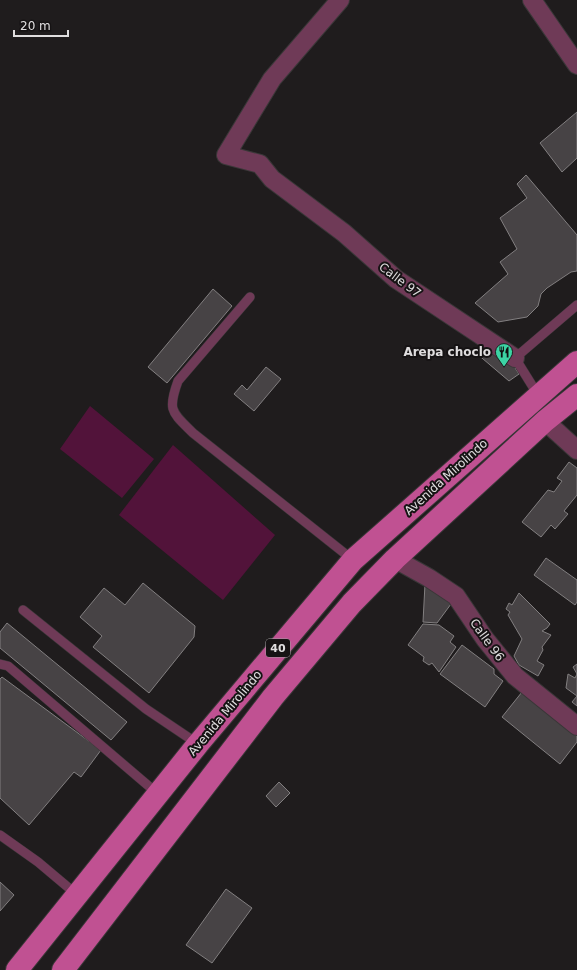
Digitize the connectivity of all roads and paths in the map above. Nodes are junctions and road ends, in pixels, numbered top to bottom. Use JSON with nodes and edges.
{"nodes":[{"id":1,"x":340,"y":0,"type":"edge"},
{"id":2,"x":532,"y":0,"type":"edge"},
{"id":3,"x":577,"y":65,"type":"edge"},
{"id":4,"x":250,"y":297,"type":"dead end"},
{"id":5,"x":577,"y":305,"type":"edge"},
{"id":6,"x":515,"y":358,"type":"junction"},
{"id":7,"x":577,"y":362,"type":"edge"},
{"id":8,"x":538,"y":395,"type":"junction"},
{"id":9,"x":574,"y":404,"type":"edge"},
{"id":10,"x":545,"y":421,"type":"junction"},
{"id":11,"x":577,"y":450,"type":"edge"},
{"id":12,"x":395,"y":559,"type":"junction"},
{"id":13,"x":353,"y":560,"type":"junction"},
{"id":14,"x":23,"y":610,"type":"dead end"},
{"id":15,"x":0,"y":664,"type":"edge"},
{"id":16,"x":577,"y":726,"type":"edge"},
{"id":17,"x":198,"y":744,"type":"junction"},
{"id":18,"x":158,"y":794,"type":"junction"},
{"id":19,"x":0,"y":835,"type":"edge"},
{"id":20,"x":76,"y":894,"type":"junction"},
{"id":21,"x":17,"y":970,"type":"edge"},
{"id":22,"x":63,"y":970,"type":"edge"}],
"edges":[{"from":1,"to":6,"type":"street","name":"Calle 97"},
{"from":2,"to":3,"type":"street"},
{"from":4,"to":13,"type":"lane"},
{"from":5,"to":6,"type":"lane"},
{"from":6,"to":8,"type":"lane","name":"Calle 97"},
{"from":7,"to":8,"type":"main road","name":"Avenida Mirolindo","number":"40"},
{"from":8,"to":13,"type":"main road","name":"Avenida Mirolindo","number":"40"},
{"from":9,"to":10,"type":"main road","name":"Avenida Mirolindo","number":"40"},
{"from":10,"to":11,"type":"street"},
{"from":10,"to":12,"type":"main road","name":"Avenida Mirolindo","number":"40"},
{"from":12,"to":16,"type":"street","name":"Calle 96"},
{"from":12,"to":22,"type":"main road","name":"Avenida Mirolindo","number":"40"},
{"from":13,"to":17,"type":"main road","name":"Avenida Mirolindo","number":"40"},
{"from":14,"to":17,"type":"lane"},
{"from":15,"to":18,"type":"lane"},
{"from":17,"to":18,"type":"main road","name":"Avenida Mirolindo","number":"40"},
{"from":18,"to":20,"type":"main road","name":"Avenida Mirolindo","number":"40"},
{"from":19,"to":20,"type":"lane"},
{"from":20,"to":21,"type":"main road","name":"Avenida Mirolindo","number":"40"}]}
